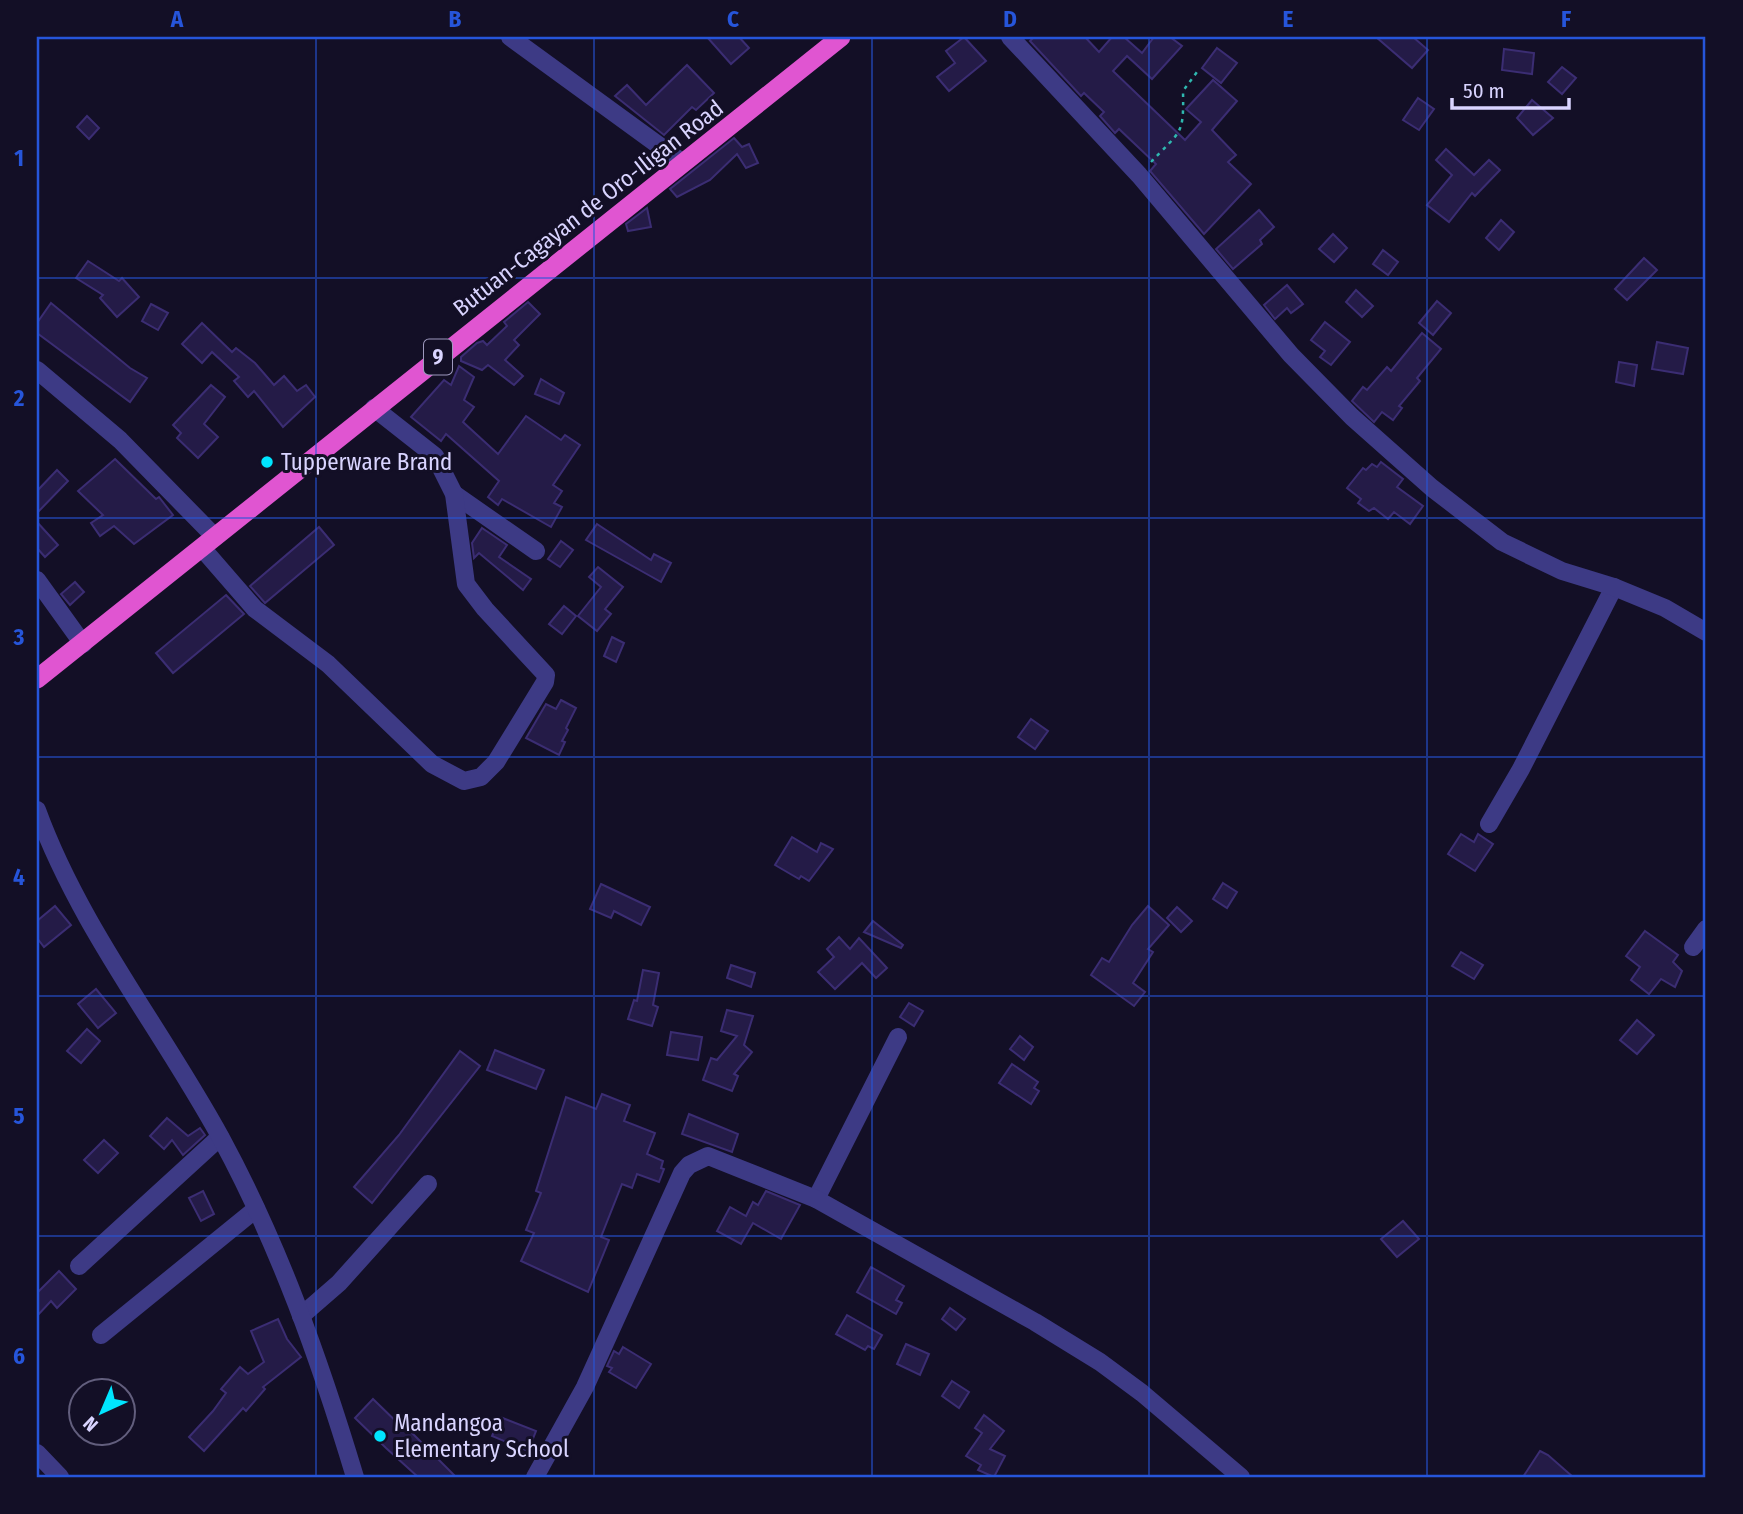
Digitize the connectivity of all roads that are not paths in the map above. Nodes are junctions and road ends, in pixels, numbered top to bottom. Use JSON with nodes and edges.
{"nodes":[{"id":1,"x":512,"y":37,"type":"edge"},
{"id":2,"x":841,"y":37,"type":"edge"},
{"id":3,"x":1010,"y":37,"type":"edge"},
{"id":4,"x":684,"y":163,"type":"junction"},
{"id":5,"x":37,"y":370,"type":"edge"},
{"id":6,"x":374,"y":408,"type":"junction"},
{"id":7,"x":454,"y":494,"type":"junction"},
{"id":8,"x":209,"y":542,"type":"junction"},
{"id":9,"x":536,"y":551,"type":"dead end"},
{"id":10,"x":37,"y":580,"type":"edge"},
{"id":11,"x":1614,"y":587,"type":"junction"},
{"id":12,"x":1706,"y":632,"type":"edge"},
{"id":13,"x":83,"y":644,"type":"junction"},
{"id":14,"x":37,"y":679,"type":"edge"},
{"id":15,"x":37,"y":810,"type":"edge"},
{"id":16,"x":1489,"y":824,"type":"dead end"},
{"id":17,"x":41,"y":835,"type":"edge"},
{"id":18,"x":1706,"y":929,"type":"edge"},
{"id":19,"x":1693,"y":947,"type":"dead end"},
{"id":20,"x":898,"y":1037,"type":"dead end"},
{"id":21,"x":220,"y":1137,"type":"junction"},
{"id":22,"x":428,"y":1184,"type":"dead end"},
{"id":23,"x":816,"y":1199,"type":"junction"},
{"id":24,"x":256,"y":1209,"type":"junction"},
{"id":25,"x":79,"y":1266,"type":"dead end"},
{"id":26,"x":301,"y":1316,"type":"junction"},
{"id":27,"x":101,"y":1335,"type":"dead end"},
{"id":28,"x":37,"y":1453,"type":"edge"},
{"id":29,"x":60,"y":1477,"type":"edge"},
{"id":30,"x":355,"y":1477,"type":"edge"},
{"id":31,"x":535,"y":1477,"type":"edge"},
{"id":32,"x":1241,"y":1477,"type":"edge"}],
"edges":[{"from":1,"to":4,"type":"street"},
{"from":2,"to":4,"type":"highway","name":"Butuan-Cagayan de Oro-Iligan Road","number":"9"},
{"from":3,"to":11,"type":"street"},
{"from":4,"to":6,"type":"highway","name":"Butuan-Cagayan de Oro-Iligan Road","number":"9"},
{"from":5,"to":8,"type":"street"},
{"from":6,"to":7,"type":"street"},
{"from":6,"to":8,"type":"highway","name":"Butuan-Cagayan de Oro-Iligan Road","number":"9"},
{"from":7,"to":8,"type":"street"},
{"from":7,"to":9,"type":"street"},
{"from":8,"to":13,"type":"highway","name":"Butuan-Cagayan de Oro-Iligan Road","number":"9"},
{"from":10,"to":13,"type":"street"},
{"from":11,"to":12,"type":"street"},
{"from":11,"to":16,"type":"street"},
{"from":13,"to":14,"type":"highway","name":"Butuan-Cagayan de Oro-Iligan Road","number":"9"},
{"from":15,"to":17,"type":"street"},
{"from":17,"to":21,"type":"street"},
{"from":18,"to":19,"type":"street"},
{"from":20,"to":23,"type":"street"},
{"from":21,"to":24,"type":"street"},
{"from":21,"to":25,"type":"street"},
{"from":22,"to":26,"type":"street"},
{"from":23,"to":31,"type":"street"},
{"from":23,"to":32,"type":"street"},
{"from":24,"to":26,"type":"street"},
{"from":24,"to":27,"type":"street"},
{"from":26,"to":30,"type":"street"},
{"from":28,"to":29,"type":"street"}]}
